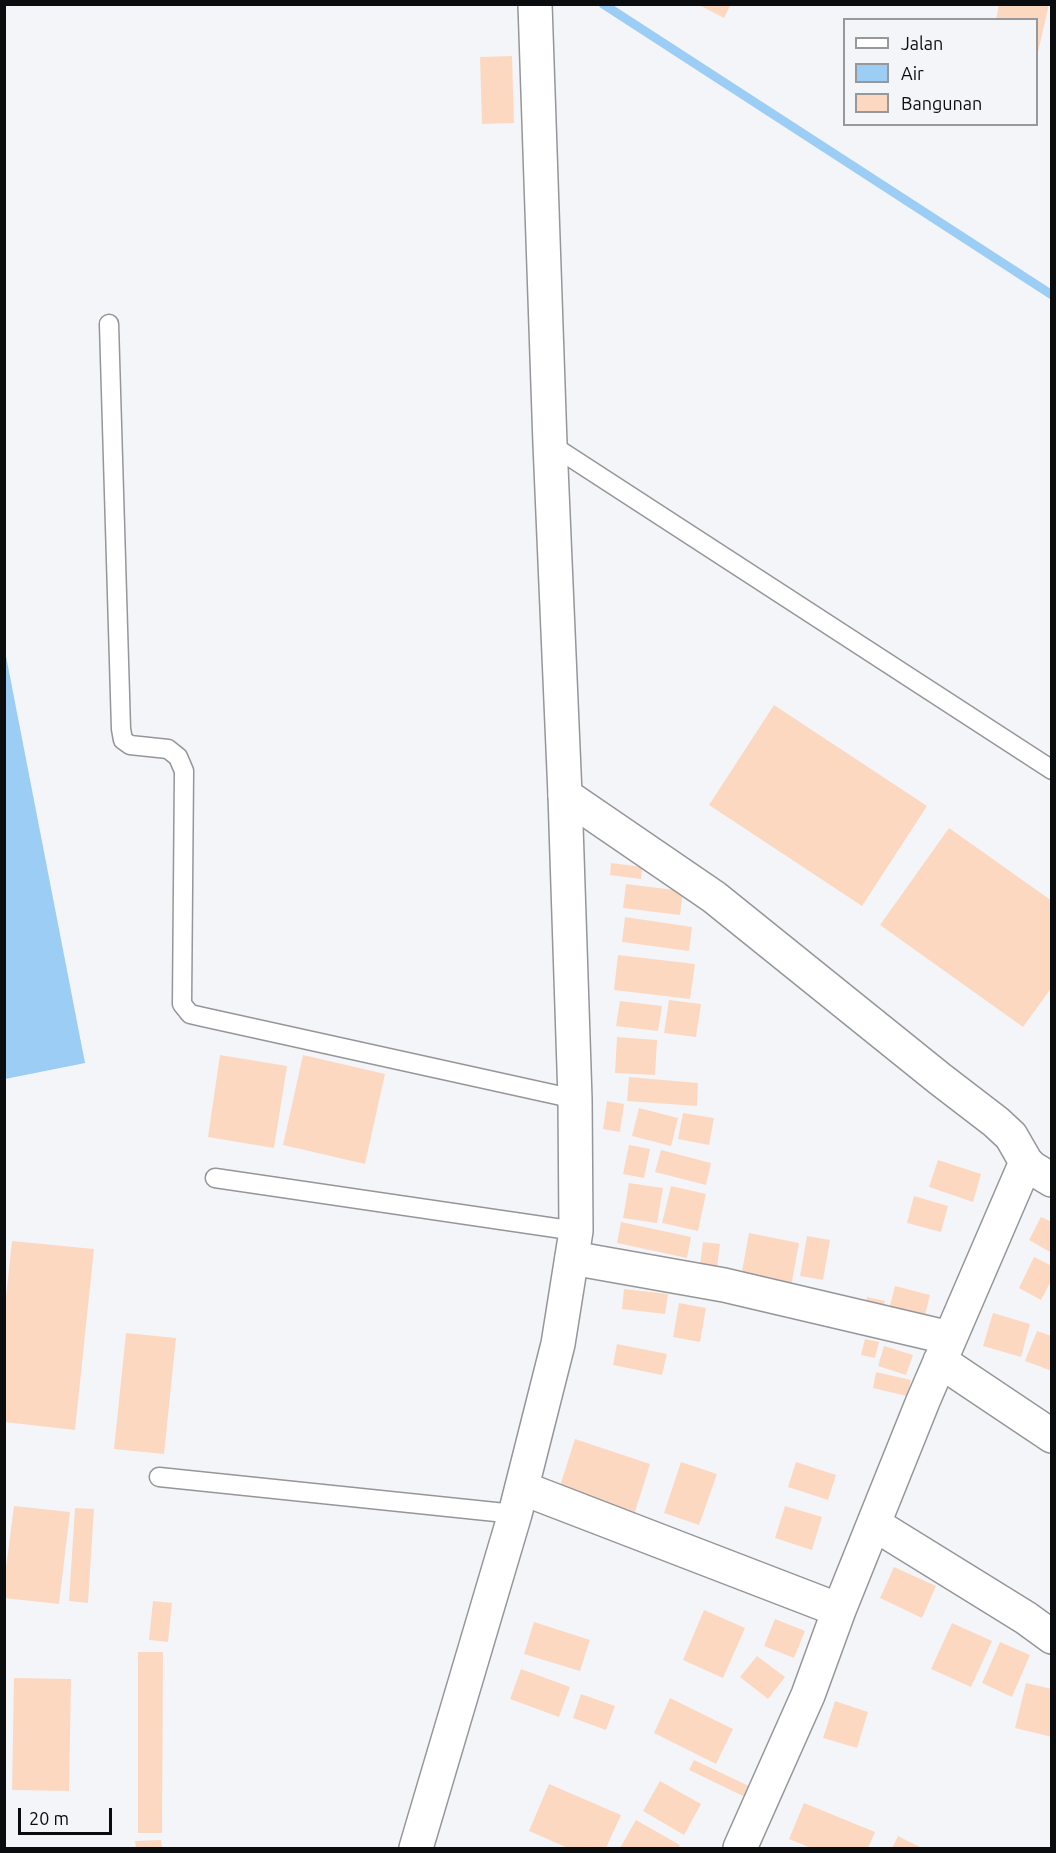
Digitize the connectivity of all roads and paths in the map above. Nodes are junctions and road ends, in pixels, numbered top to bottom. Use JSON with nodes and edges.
{"nodes":[{"id":1,"x":535,"y":4,"type":"edge"},
{"id":2,"x":110,"y":324,"type":"dead end"},
{"id":3,"x":550,"y":444,"type":"junction"},
{"id":4,"x":1052,"y":770,"type":"edge"},
{"id":5,"x":565,"y":795,"type":"junction"},
{"id":6,"x":575,"y":1099,"type":"junction"},
{"id":7,"x":1039,"y":1171,"type":"edge"},
{"id":8,"x":215,"y":1178,"type":"dead end"},
{"id":9,"x":574,"y":1244,"type":"junction"},
{"id":10,"x":945,"y":1350,"type":"junction"},
{"id":11,"x":1052,"y":1436,"type":"edge"},
{"id":12,"x":159,"y":1478,"type":"dead end"},
{"id":13,"x":518,"y":1501,"type":"junction"},
{"id":14,"x":874,"y":1524,"type":"junction"},
{"id":15,"x":839,"y":1610,"type":"junction"},
{"id":16,"x":1052,"y":1637,"type":"edge"},
{"id":17,"x":749,"y":1845,"type":"edge"},
{"id":18,"x":416,"y":1848,"type":"edge"}],
"edges":[{"from":1,"to":3,"type":"street"},
{"from":2,"to":6,"type":"lane"},
{"from":3,"to":4,"type":"lane"},
{"from":3,"to":5,"type":"street"},
{"from":5,"to":6,"type":"street"},
{"from":5,"to":7,"type":"street"},
{"from":6,"to":9,"type":"street"},
{"from":7,"to":10,"type":"street"},
{"from":8,"to":9,"type":"lane"},
{"from":9,"to":10,"type":"street"},
{"from":9,"to":13,"type":"street"},
{"from":10,"to":11,"type":"street"},
{"from":10,"to":14,"type":"street"},
{"from":12,"to":13,"type":"lane"},
{"from":13,"to":15,"type":"street"},
{"from":13,"to":18,"type":"street"},
{"from":14,"to":15,"type":"street"},
{"from":14,"to":16,"type":"street"},
{"from":15,"to":17,"type":"street"}]}
